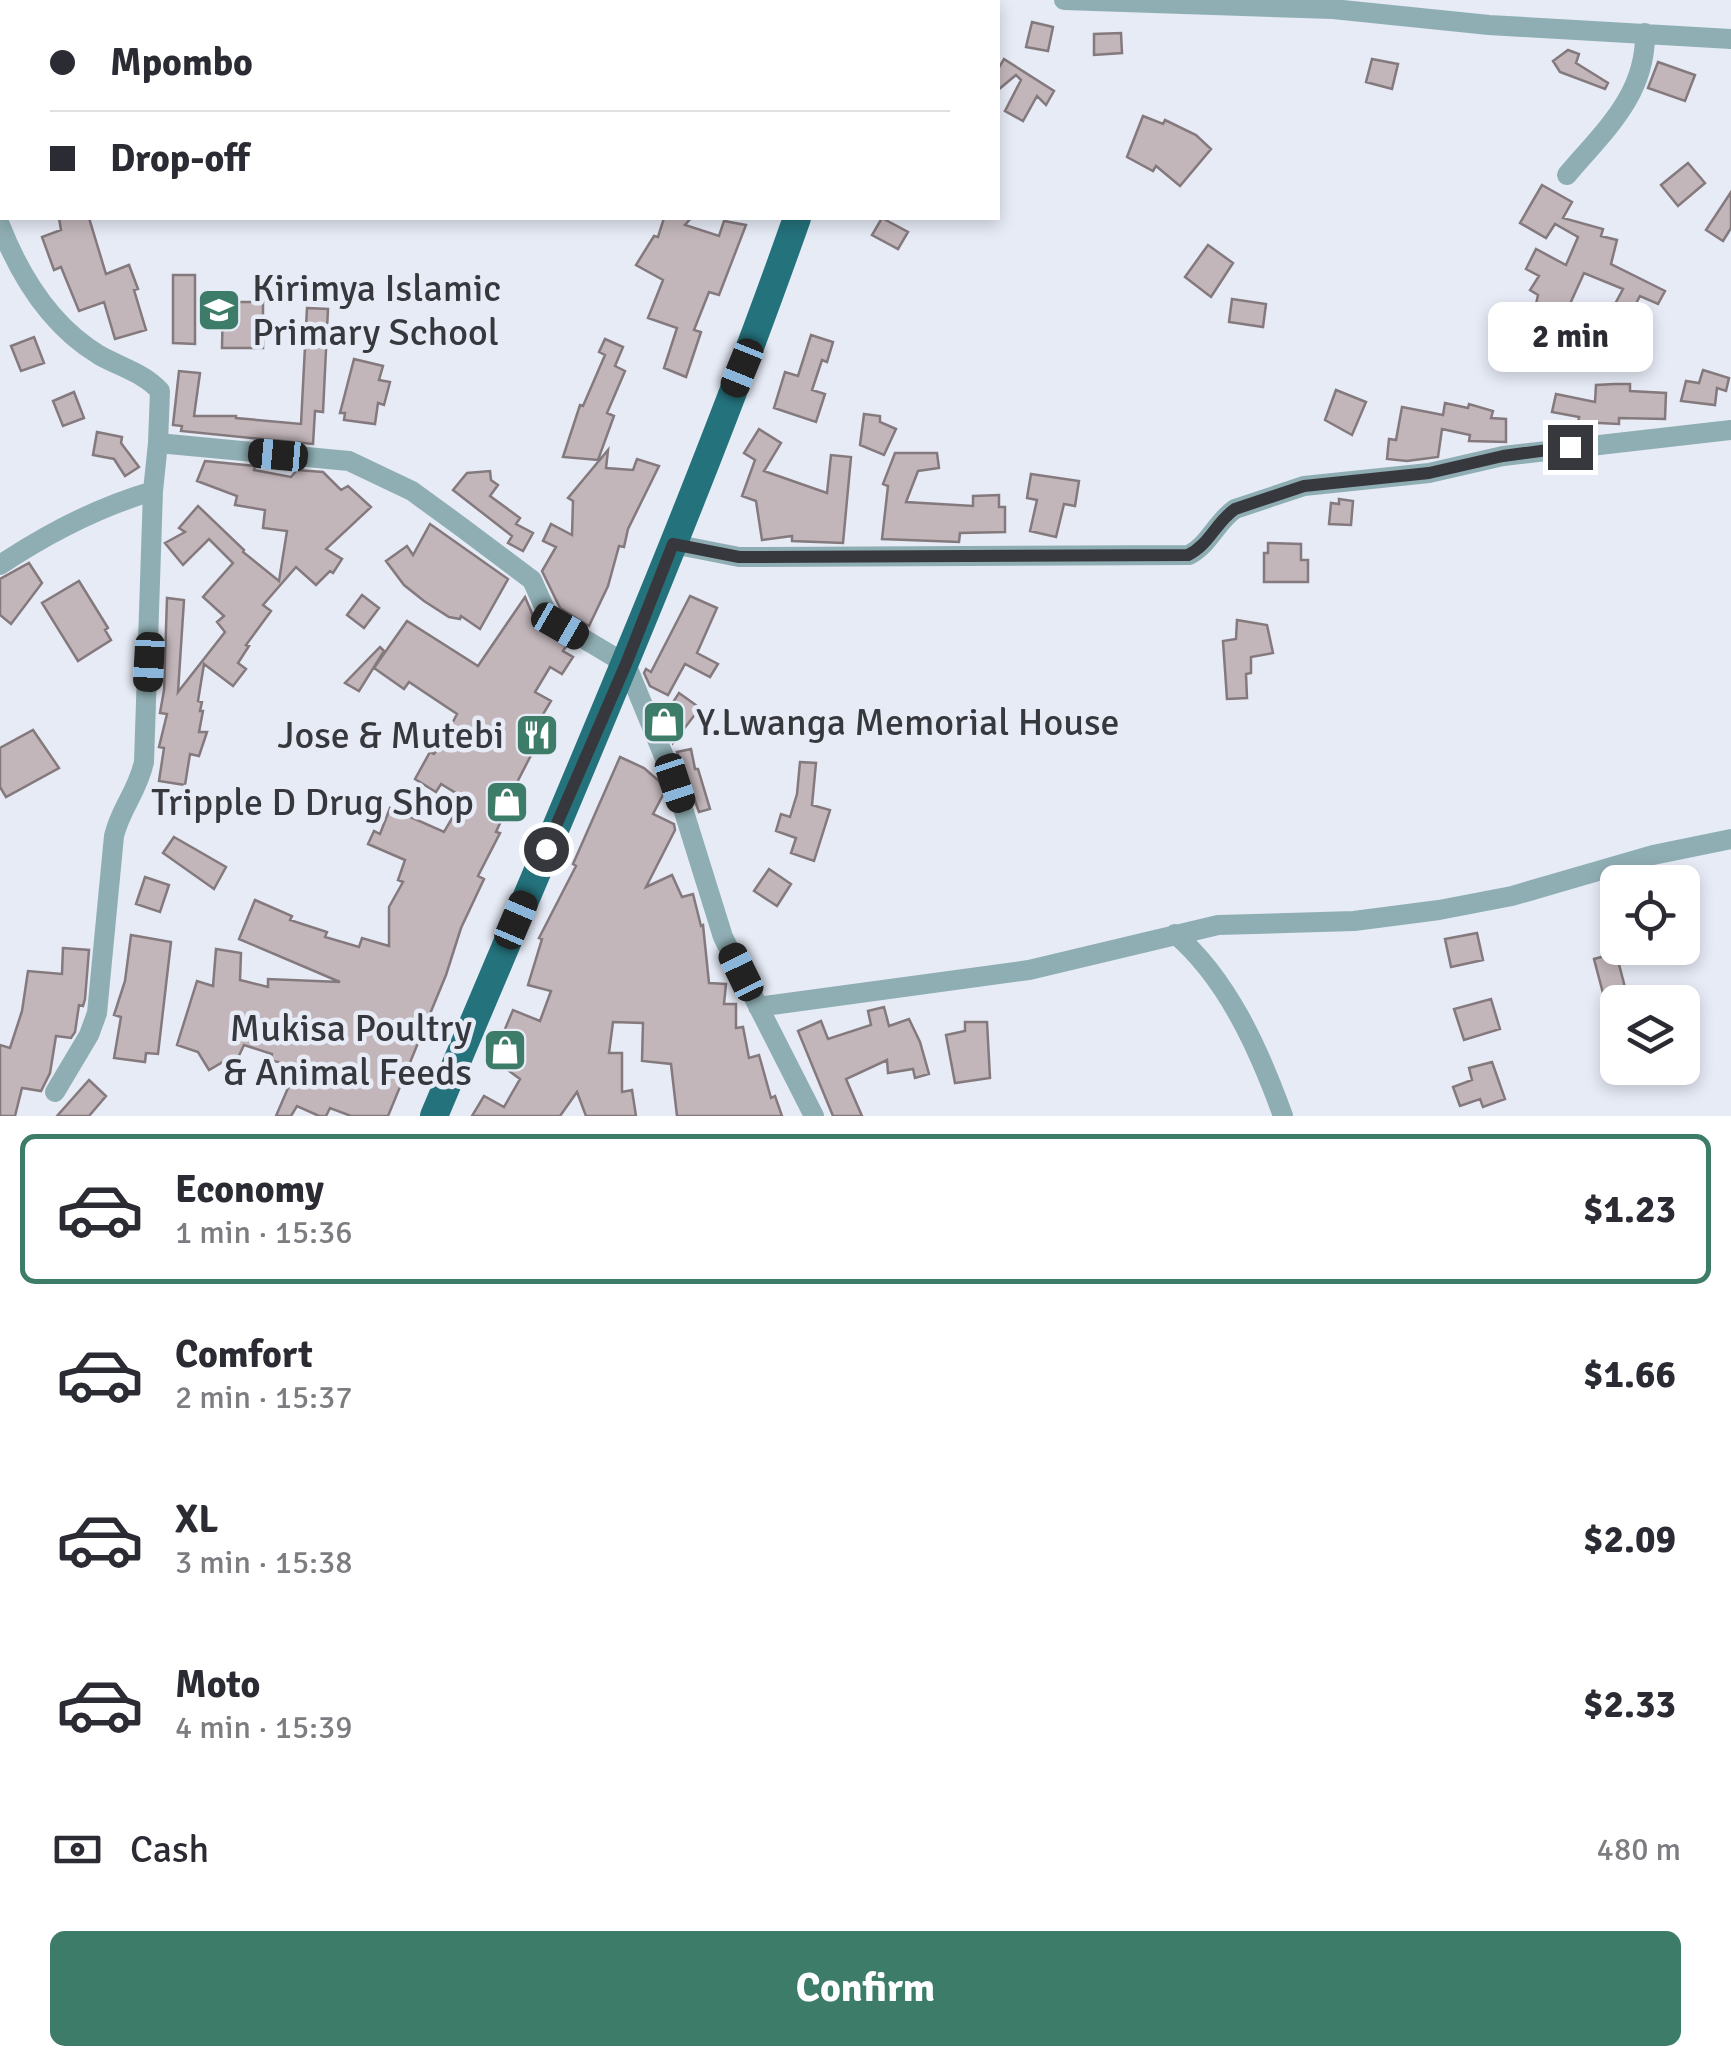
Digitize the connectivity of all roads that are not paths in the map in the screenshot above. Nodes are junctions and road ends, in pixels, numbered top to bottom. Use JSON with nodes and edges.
{"nodes":[{"id":1,"x":1064,"y":0,"type":"edge"},
{"id":2,"x":1380,"y":7,"type":"edge"},
{"id":3,"x":1645,"y":33,"type":"junction"},
{"id":4,"x":1731,"y":38,"type":"edge"},
{"id":5,"x":1568,"y":175,"type":"dead end"},
{"id":6,"x":796,"y":220,"type":"edge"},
{"id":7,"x":0,"y":226,"type":"edge"},
{"id":8,"x":1731,"y":430,"type":"edge"},
{"id":9,"x":158,"y":444,"type":"junction"},
{"id":10,"x":154,"y":491,"type":"junction"},
{"id":11,"x":673,"y":544,"type":"junction"},
{"id":12,"x":0,"y":565,"type":"edge"},
{"id":13,"x":626,"y":664,"type":"junction"},
{"id":14,"x":1731,"y":838,"type":"edge"},
{"id":15,"x":1176,"y":934,"type":"junction"},
{"id":16,"x":758,"y":1007,"type":"junction"},
{"id":17,"x":55,"y":1092,"type":"dead end"},
{"id":18,"x":434,"y":1116,"type":"edge"},
{"id":19,"x":814,"y":1116,"type":"edge"},
{"id":20,"x":1283,"y":1116,"type":"edge"}],
"edges":[{"from":1,"to":2,"type":"street"},
{"from":2,"to":3,"type":"street"},
{"from":3,"to":4,"type":"street"},
{"from":3,"to":5,"type":"street"},
{"from":6,"to":11,"type":"highway"},
{"from":7,"to":9,"type":"street"},
{"from":8,"to":11,"type":"street"},
{"from":9,"to":10,"type":"street"},
{"from":9,"to":13,"type":"street"},
{"from":10,"to":12,"type":"street"},
{"from":10,"to":17,"type":"street"},
{"from":11,"to":13,"type":"highway"},
{"from":13,"to":16,"type":"street"},
{"from":13,"to":18,"type":"highway"},
{"from":14,"to":15,"type":"street"},
{"from":15,"to":16,"type":"street"},
{"from":15,"to":20,"type":"street"},
{"from":16,"to":19,"type":"street"}]}
